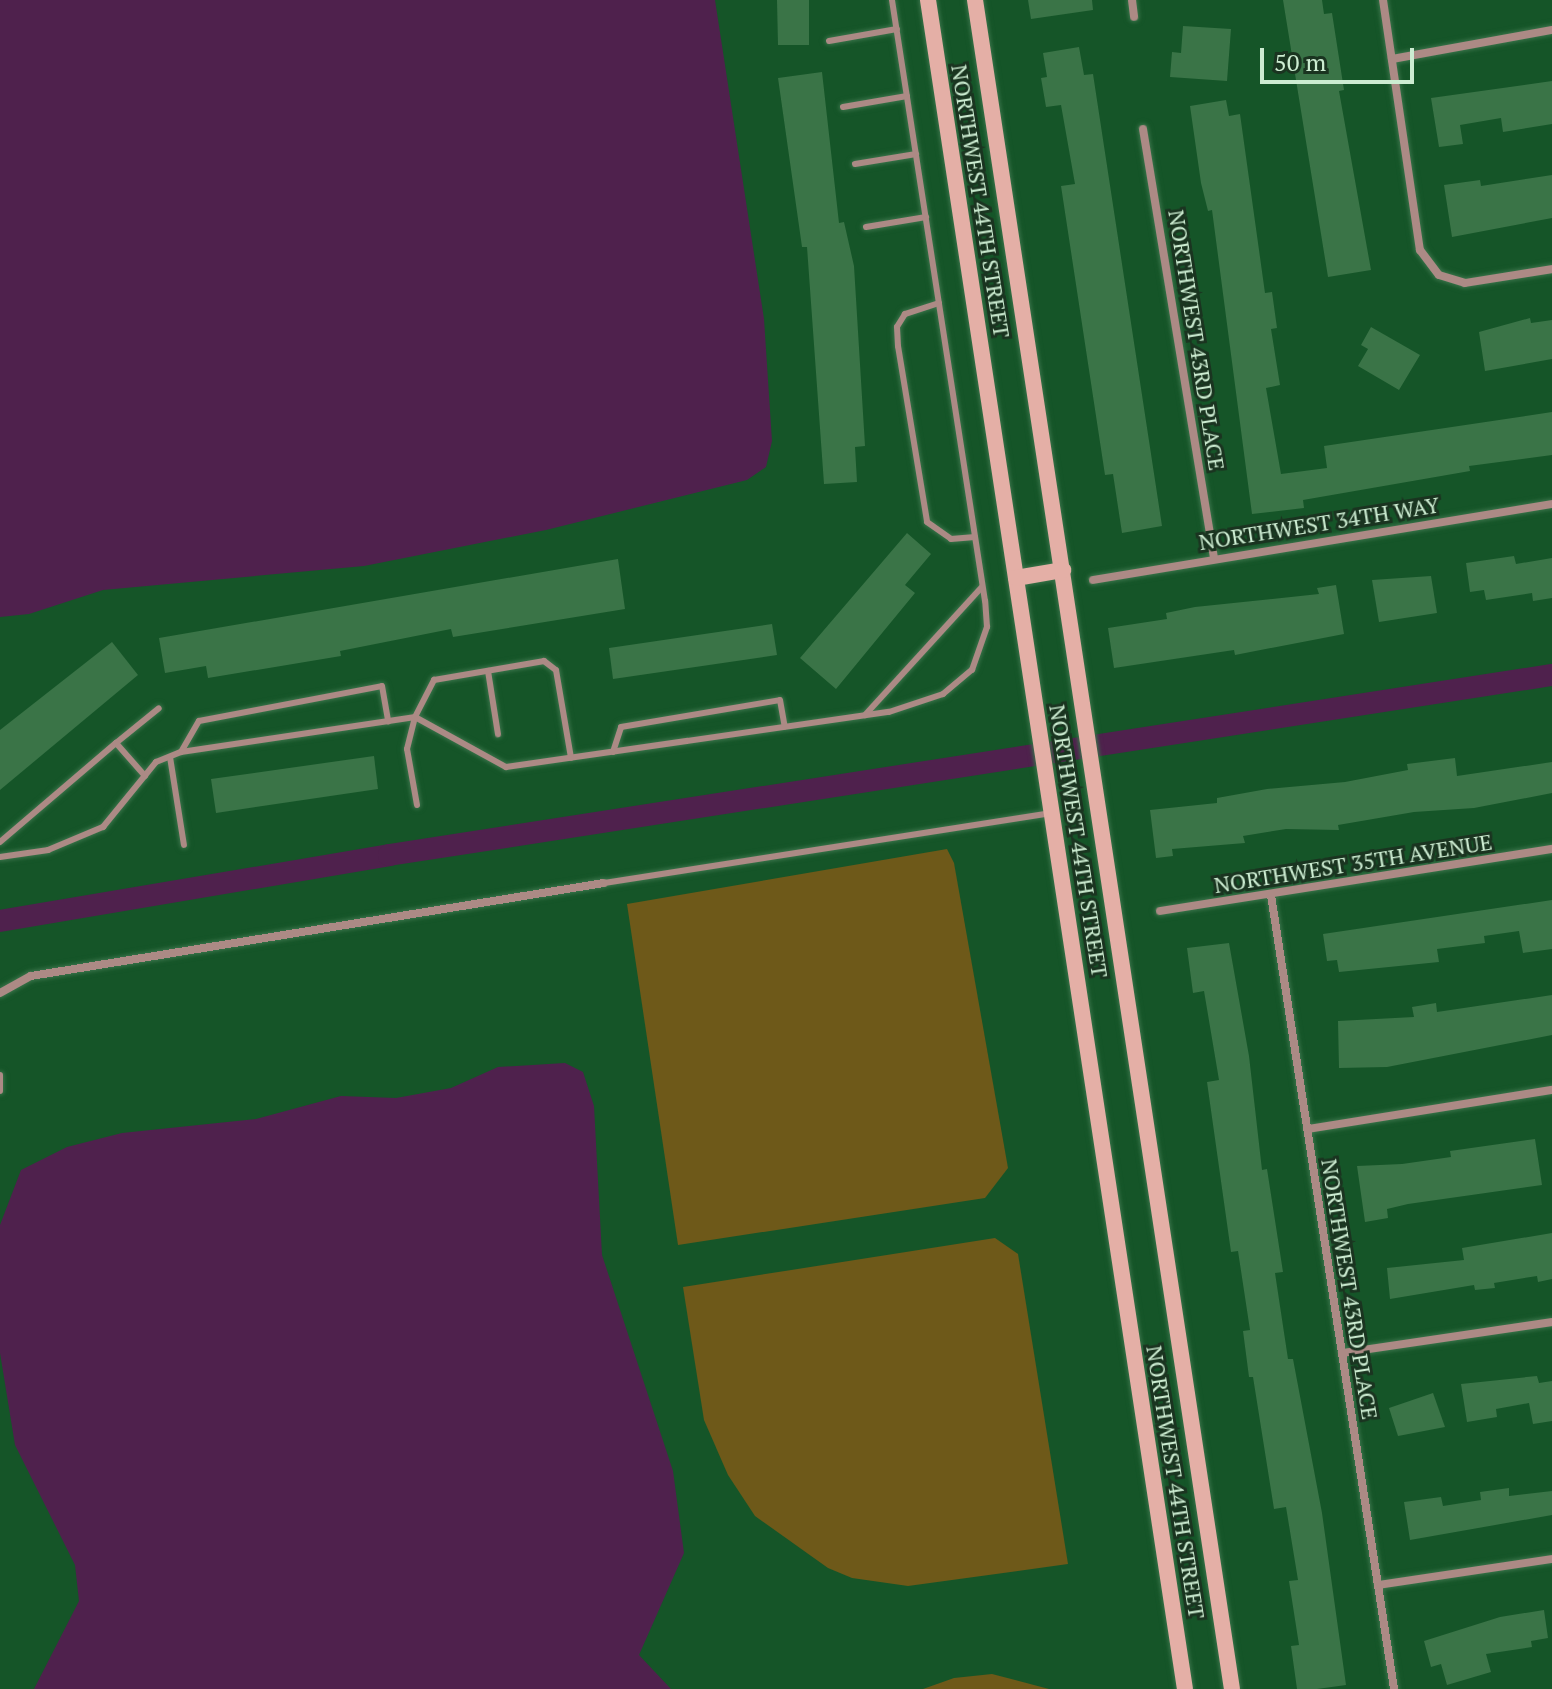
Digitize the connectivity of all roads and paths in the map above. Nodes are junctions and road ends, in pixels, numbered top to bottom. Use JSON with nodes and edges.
{"nodes":[{"id":1,"x":892,"y":0,"type":"edge"},
{"id":2,"x":928,"y":0,"type":"edge"},
{"id":3,"x":975,"y":0,"type":"edge"},
{"id":4,"x":1132,"y":0,"type":"edge"},
{"id":5,"x":1383,"y":0,"type":"edge"},
{"id":6,"x":1134,"y":17,"type":"dead end"},
{"id":7,"x":897,"y":29,"type":"junction"},
{"id":8,"x":1552,"y":30,"type":"edge"},
{"id":9,"x":829,"y":41,"type":"dead end"},
{"id":10,"x":1392,"y":59,"type":"junction"},
{"id":11,"x":907,"y":96,"type":"junction"},
{"id":12,"x":843,"y":107,"type":"dead end"},
{"id":13,"x":1143,"y":129,"type":"dead end"},
{"id":14,"x":916,"y":154,"type":"junction"},
{"id":15,"x":855,"y":164,"type":"dead end"},
{"id":16,"x":926,"y":217,"type":"junction"},
{"id":17,"x":866,"y":227,"type":"dead end"},
{"id":18,"x":1552,"y":269,"type":"edge"},
{"id":19,"x":939,"y":303,"type":"junction"},
{"id":20,"x":1552,"y":504,"type":"edge"},
{"id":21,"x":975,"y":537,"type":"junction"},
{"id":22,"x":1214,"y":557,"type":"junction"},
{"id":23,"x":1063,"y":570,"type":"junction"},
{"id":24,"x":1016,"y":578,"type":"junction"},
{"id":25,"x":1093,"y":580,"type":"dead end"},
{"id":26,"x":982,"y":587,"type":"junction"},
{"id":27,"x":488,"y":671,"type":"junction"},
{"id":28,"x":159,"y":708,"type":"dead end"},
{"id":29,"x":865,"y":715,"type":"junction"},
{"id":30,"x":415,"y":717,"type":"junction"},
{"id":31,"x":388,"y":721,"type":"junction"},
{"id":32,"x":785,"y":727,"type":"junction"},
{"id":33,"x":498,"y":734,"type":"dead end"},
{"id":34,"x":116,"y":743,"type":"junction"},
{"id":35,"x":181,"y":752,"type":"junction"},
{"id":36,"x":613,"y":752,"type":"junction"},
{"id":37,"x":170,"y":757,"type":"junction"},
{"id":38,"x":571,"y":758,"type":"junction"},
{"id":39,"x":145,"y":776,"type":"junction"},
{"id":40,"x":417,"y":805,"type":"dead end"},
{"id":41,"x":1053,"y":812,"type":"junction"},
{"id":42,"x":0,"y":842,"type":"edge"},
{"id":43,"x":184,"y":845,"type":"dead end"},
{"id":44,"x":1552,"y":849,"type":"edge"},
{"id":45,"x":0,"y":857,"type":"edge"},
{"id":46,"x":604,"y":883,"type":"joint"},
{"id":47,"x":1271,"y":895,"type":"junction"},
{"id":48,"x":1160,"y":911,"type":"dead end"},
{"id":49,"x":0,"y":993,"type":"edge"},
{"id":50,"x":0,"y":1075,"type":"edge"},
{"id":51,"x":1552,"y":1090,"type":"edge"},
{"id":52,"x":0,"y":1091,"type":"edge"},
{"id":53,"x":1308,"y":1129,"type":"junction"},
{"id":54,"x":1552,"y":1322,"type":"edge"},
{"id":55,"x":1342,"y":1353,"type":"junction"},
{"id":56,"x":1552,"y":1559,"type":"edge"},
{"id":57,"x":1378,"y":1585,"type":"junction"},
{"id":58,"x":1185,"y":1689,"type":"edge"},
{"id":59,"x":1232,"y":1689,"type":"edge"},
{"id":60,"x":1394,"y":1689,"type":"edge"}],
"edges":[{"from":1,"to":7,"type":"lane"},
{"from":2,"to":24,"type":"street","name":"NORTHWEST 44TH STREET"},
{"from":3,"to":23,"type":"street","name":"NORTHWEST 44TH STREET"},
{"from":4,"to":6,"type":"street"},
{"from":5,"to":10,"type":"street"},
{"from":7,"to":9,"type":"lane"},
{"from":7,"to":11,"type":"lane"},
{"from":8,"to":10,"type":"street"},
{"from":10,"to":18,"type":"street"},
{"from":11,"to":12,"type":"lane"},
{"from":11,"to":14,"type":"lane"},
{"from":13,"to":22,"type":"street","name":"NORTHWEST 43RD PLACE"},
{"from":14,"to":15,"type":"lane"},
{"from":14,"to":16,"type":"lane"},
{"from":16,"to":17,"type":"lane"},
{"from":16,"to":19,"type":"lane"},
{"from":19,"to":21,"type":"lane"},
{"from":19,"to":21,"type":"lane"},
{"from":20,"to":22,"type":"street","name":"NORTHWEST 34TH WAY"},
{"from":21,"to":26,"type":"lane"},
{"from":22,"to":25,"type":"street","name":"NORTHWEST 34TH WAY"},
{"from":23,"to":24,"type":"street"},
{"from":23,"to":59,"type":"street","name":"NORTHWEST 44TH STREET"},
{"from":24,"to":41,"type":"street","name":"NORTHWEST 44TH STREET"},
{"from":26,"to":29,"type":"lane"},
{"from":26,"to":29,"type":"lane"},
{"from":27,"to":30,"type":"lane"},
{"from":27,"to":33,"type":"lane"},
{"from":27,"to":38,"type":"lane"},
{"from":28,"to":34,"type":"lane"},
{"from":29,"to":32,"type":"lane"},
{"from":30,"to":31,"type":"lane"},
{"from":30,"to":38,"type":"lane"},
{"from":30,"to":40,"type":"lane"},
{"from":31,"to":35,"type":"lane"},
{"from":31,"to":35,"type":"lane"},
{"from":32,"to":36,"type":"lane"},
{"from":32,"to":36,"type":"lane"},
{"from":34,"to":39,"type":"lane"},
{"from":34,"to":42,"type":"lane"},
{"from":35,"to":37,"type":"lane"},
{"from":36,"to":38,"type":"lane"},
{"from":37,"to":39,"type":"lane"},
{"from":37,"to":43,"type":"lane"},
{"from":39,"to":45,"type":"lane"},
{"from":41,"to":46,"type":"lane"},
{"from":41,"to":58,"type":"street","name":"NORTHWEST 44TH STREET"},
{"from":44,"to":47,"type":"street","name":"NORTHWEST 35TH AVENUE"},
{"from":46,"to":49,"type":"street"},
{"from":47,"to":48,"type":"street","name":"NORTHWEST 35TH AVENUE"},
{"from":47,"to":53,"type":"street","name":"NORTHWEST 43RD PLACE"},
{"from":50,"to":52,"type":"lane"},
{"from":51,"to":53,"type":"street"},
{"from":53,"to":55,"type":"street","name":"NORTHWEST 43RD PLACE"},
{"from":54,"to":55,"type":"street"},
{"from":55,"to":57,"type":"street","name":"NORTHWEST 43RD PLACE"},
{"from":56,"to":57,"type":"street"},
{"from":57,"to":60,"type":"street","name":"NORTHWEST 43RD PLACE"}]}
